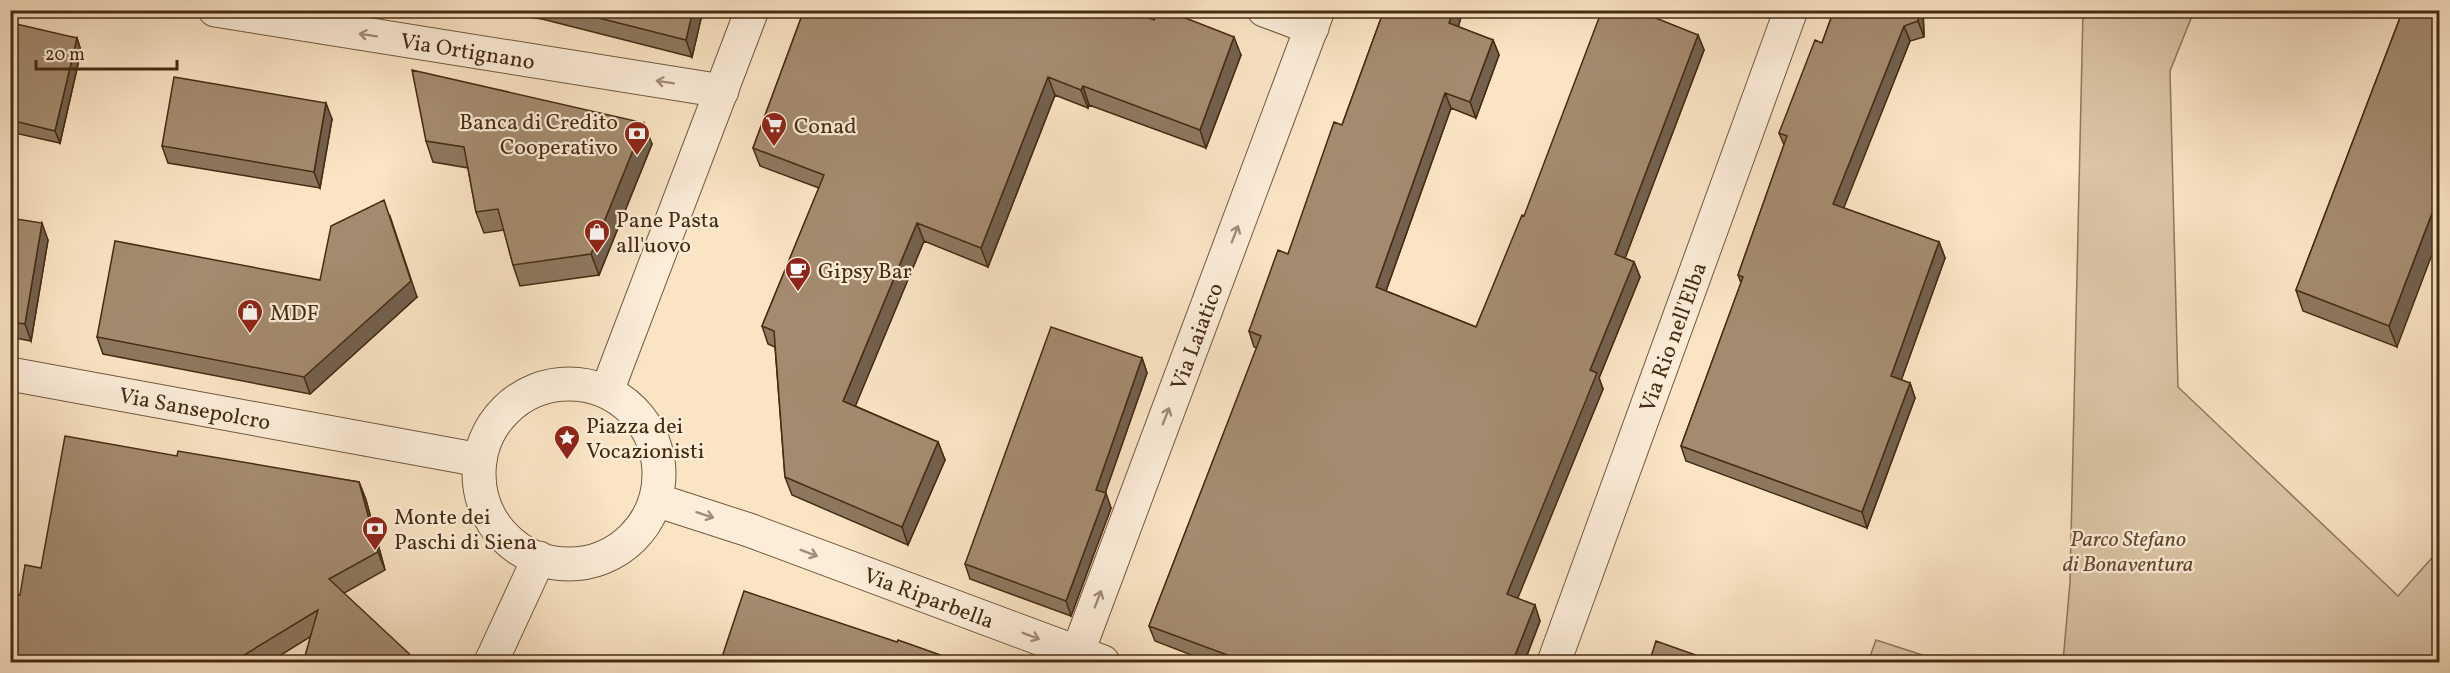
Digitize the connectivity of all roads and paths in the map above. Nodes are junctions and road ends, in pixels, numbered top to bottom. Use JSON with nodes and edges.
{"nodes":[{"id":1,"x":214,"y":10,"type":"edge"},
{"id":2,"x":752,"y":10,"type":"edge"},
{"id":3,"x":1264,"y":10,"type":"edge"},
{"id":4,"x":1791,"y":10,"type":"edge"},
{"id":5,"x":1315,"y":19,"type":"edge"},
{"id":6,"x":722,"y":91,"type":"junction"},
{"id":7,"x":10,"y":374,"type":"edge"},
{"id":8,"x":607,"y":391,"type":"junction"},
{"id":9,"x":480,"y":460,"type":"junction"},
{"id":10,"x":656,"y":500,"type":"junction"},
{"id":11,"x":539,"y":558,"type":"junction"},
{"id":12,"x":493,"y":658,"type":"edge"},
{"id":13,"x":1085,"y":660,"type":"edge"},
{"id":14,"x":1554,"y":663,"type":"edge"}],
"edges":[{"from":6,"to":1,"type":"street","name":"Via Ortignano","one_way":true},
{"from":2,"to":6,"type":"street"},
{"from":3,"to":5,"type":"street"},
{"from":4,"to":14,"type":"street","name":"Via Rio nell'Elba"},
{"from":13,"to":5,"type":"street","name":"Via Laiatico","one_way":true},
{"from":6,"to":8,"type":"street"},
{"from":7,"to":9,"type":"street","name":"Via Sansepolcro"},
{"from":8,"to":9,"type":"street"},
{"from":8,"to":10,"type":"street"},
{"from":9,"to":11,"type":"street"},
{"from":10,"to":11,"type":"street"},
{"from":10,"to":13,"type":"street","name":"Via Riparbella","one_way":true},
{"from":11,"to":12,"type":"street"}]}
